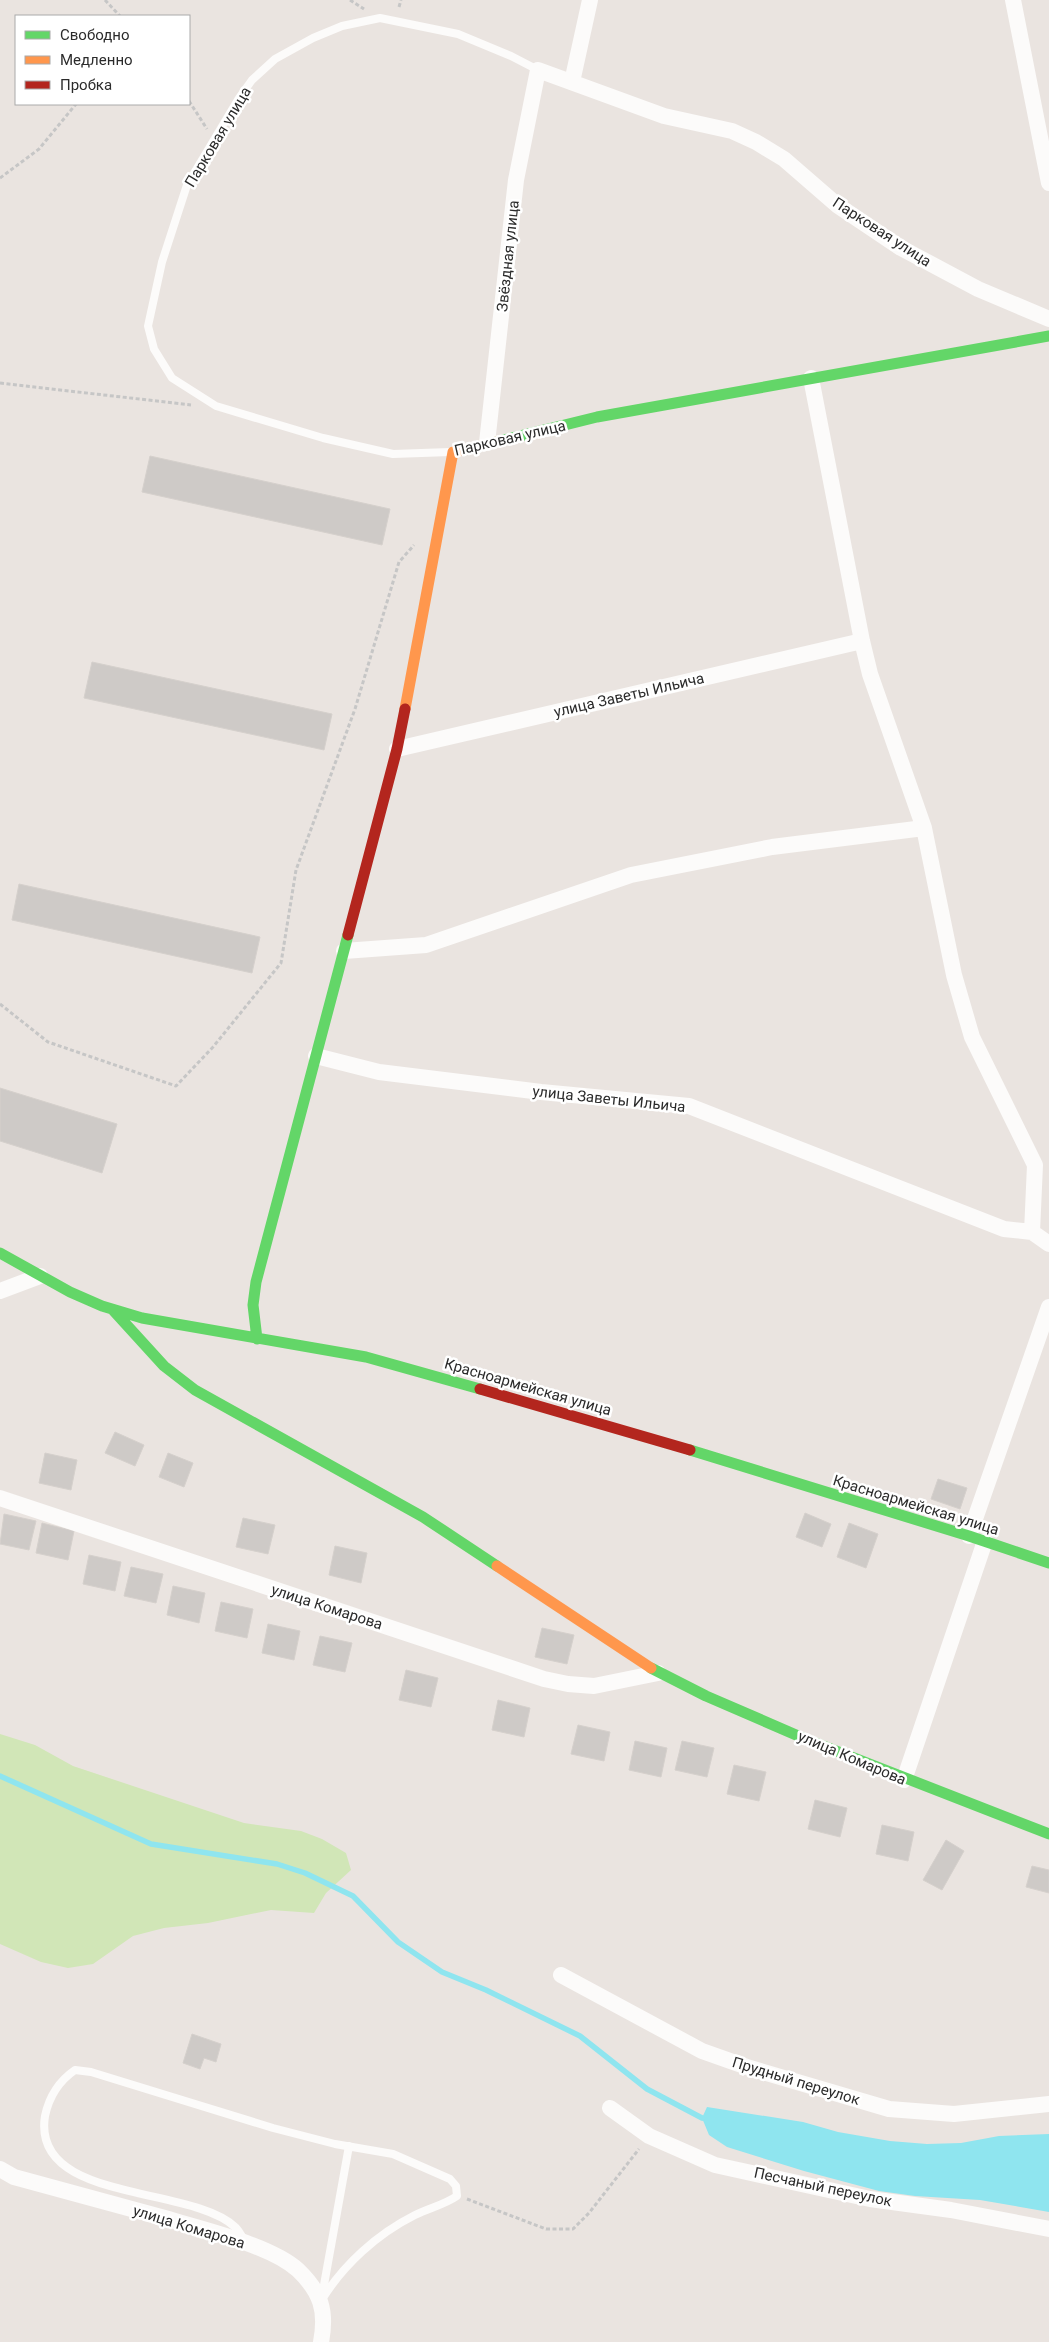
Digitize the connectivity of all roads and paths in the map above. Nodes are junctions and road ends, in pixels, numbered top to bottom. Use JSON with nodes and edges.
{"nodes":[{"id":1,"x":105,"y":0,"type":"edge"},
{"id":2,"x":401,"y":0,"type":"edge"},
{"id":3,"x":590,"y":0,"type":"edge"},
{"id":4,"x":1013,"y":0,"type":"edge"},
{"id":5,"x":399,"y":7,"type":"dead end"},
{"id":6,"x":119,"y":15,"type":"edge"},
{"id":7,"x":538,"y":70,"type":"junction"},
{"id":8,"x":572,"y":82,"type":"junction"},
{"id":9,"x":190,"y":102,"type":"edge"},
{"id":10,"x":75,"y":105,"type":"edge"},
{"id":11,"x":213,"y":139,"type":"junction"},
{"id":12,"x":0,"y":178,"type":"edge"},
{"id":13,"x":1049,"y":184,"type":"edge"},
{"id":14,"x":1049,"y":319,"type":"edge"},
{"id":15,"x":1049,"y":336,"type":"edge"},
{"id":16,"x":811,"y":378,"type":"junction"},
{"id":17,"x":0,"y":383,"type":"edge"},
{"id":18,"x":201,"y":406,"type":"dead end"},
{"id":19,"x":487,"y":443,"type":"junction"},
{"id":20,"x":453,"y":452,"type":"junction"},
{"id":21,"x":417,"y":542,"type":"dead end"},
{"id":22,"x":862,"y":641,"type":"junction"},
{"id":23,"x":397,"y":749,"type":"junction"},
{"id":24,"x":924,"y":828,"type":"junction"},
{"id":25,"x":344,"y":951,"type":"junction"},
{"id":26,"x":0,"y":1004,"type":"edge"},
{"id":27,"x":316,"y":1056,"type":"junction"},
{"id":28,"x":1032,"y":1232,"type":"junction"},
{"id":29,"x":1049,"y":1244,"type":"edge"},
{"id":30,"x":0,"y":1253,"type":"edge"},
{"id":31,"x":40,"y":1276,"type":"junction"},
{"id":32,"x":0,"y":1290,"type":"edge"},
{"id":33,"x":1049,"y":1307,"type":"edge"},
{"id":34,"x":112,"y":1309,"type":"junction"},
{"id":35,"x":257,"y":1339,"type":"junction"},
{"id":36,"x":0,"y":1498,"type":"edge"},
{"id":37,"x":969,"y":1536,"type":"junction"},
{"id":38,"x":985,"y":1541,"type":"junction"},
{"id":39,"x":1049,"y":1563,"type":"edge"},
{"id":40,"x":658,"y":1673,"type":"junction"},
{"id":41,"x":904,"y":1780,"type":"junction"},
{"id":42,"x":1049,"y":1834,"type":"edge"},
{"id":43,"x":562,"y":1975,"type":"dead end"},
{"id":44,"x":1049,"y":2104,"type":"edge"},
{"id":45,"x":610,"y":2108,"type":"dead end"},
{"id":46,"x":649,"y":2136,"type":"junction"},
{"id":47,"x":348,"y":2146,"type":"junction"},
{"id":48,"x":0,"y":2169,"type":"edge"},
{"id":49,"x":457,"y":2196,"type":"junction"},
{"id":50,"x":1049,"y":2230,"type":"edge"},
{"id":51,"x":247,"y":2244,"type":"junction"},
{"id":52,"x":321,"y":2301,"type":"junction"},
{"id":53,"x":321,"y":2342,"type":"edge"}],
"edges":[{"from":1,"to":6,"type":"path"},
{"from":2,"to":5,"type":"path"},
{"from":3,"to":8,"type":"street"},
{"from":4,"to":13,"type":"street"},
{"from":7,"to":8,"type":"street","name":"Парковая улица"},
{"from":7,"to":11,"type":"lane","name":"Парковая улица"},
{"from":7,"to":19,"type":"street","name":"Звёздная улица"},
{"from":8,"to":14,"type":"street","name":"Парковая улица"},
{"from":9,"to":11,"type":"path"},
{"from":10,"to":12,"type":"path"},
{"from":11,"to":20,"type":"lane","name":"Парковая улица"},
{"from":15,"to":16,"type":"street","name":"Парковая улица"},
{"from":16,"to":19,"type":"street","name":"Парковая улица"},
{"from":16,"to":22,"type":"street"},
{"from":17,"to":18,"type":"path"},
{"from":19,"to":20,"type":"street","name":"Парковая улица"},
{"from":20,"to":23,"type":"street"},
{"from":21,"to":26,"type":"path"},
{"from":22,"to":23,"type":"street","name":"улица Заветы Ильича"},
{"from":22,"to":24,"type":"street"},
{"from":23,"to":25,"type":"street"},
{"from":24,"to":25,"type":"street"},
{"from":24,"to":28,"type":"street"},
{"from":25,"to":27,"type":"street"},
{"from":27,"to":28,"type":"street","name":"улица Заветы Ильича"},
{"from":27,"to":35,"type":"street"},
{"from":28,"to":29,"type":"street","name":"улица Заветы Ильича"},
{"from":30,"to":31,"type":"street","name":"Красноармейская улица"},
{"from":31,"to":32,"type":"street"},
{"from":31,"to":34,"type":"street","name":"Красноармейская улица"},
{"from":33,"to":37,"type":"street"},
{"from":34,"to":35,"type":"street","name":"Красноармейская улица"},
{"from":34,"to":40,"type":"street","name":"улица Комарова"},
{"from":35,"to":37,"type":"street","name":"Красноармейская улица"},
{"from":36,"to":40,"type":"street","name":"улица Комарова"},
{"from":37,"to":38,"type":"street","name":"Красноармейская улица"},
{"from":38,"to":39,"type":"street","name":"Красноармейская улица"},
{"from":38,"to":41,"type":"street"},
{"from":40,"to":41,"type":"street","name":"улица Комарова"},
{"from":41,"to":42,"type":"street","name":"улица Комарова"},
{"from":43,"to":44,"type":"street","name":"Прудный переулок"},
{"from":45,"to":46,"type":"street","name":"Песчаный переулок"},
{"from":46,"to":49,"type":"path"},
{"from":46,"to":50,"type":"street","name":"Песчаный переулок"},
{"from":47,"to":49,"type":"lane"},
{"from":47,"to":51,"type":"lane"},
{"from":47,"to":52,"type":"lane"},
{"from":48,"to":51,"type":"street","name":"улица Комарова"},
{"from":49,"to":52,"type":"lane"},
{"from":51,"to":52,"type":"street","name":"улица Комарова"},
{"from":52,"to":53,"type":"street","name":"улица Комарова"}]}
